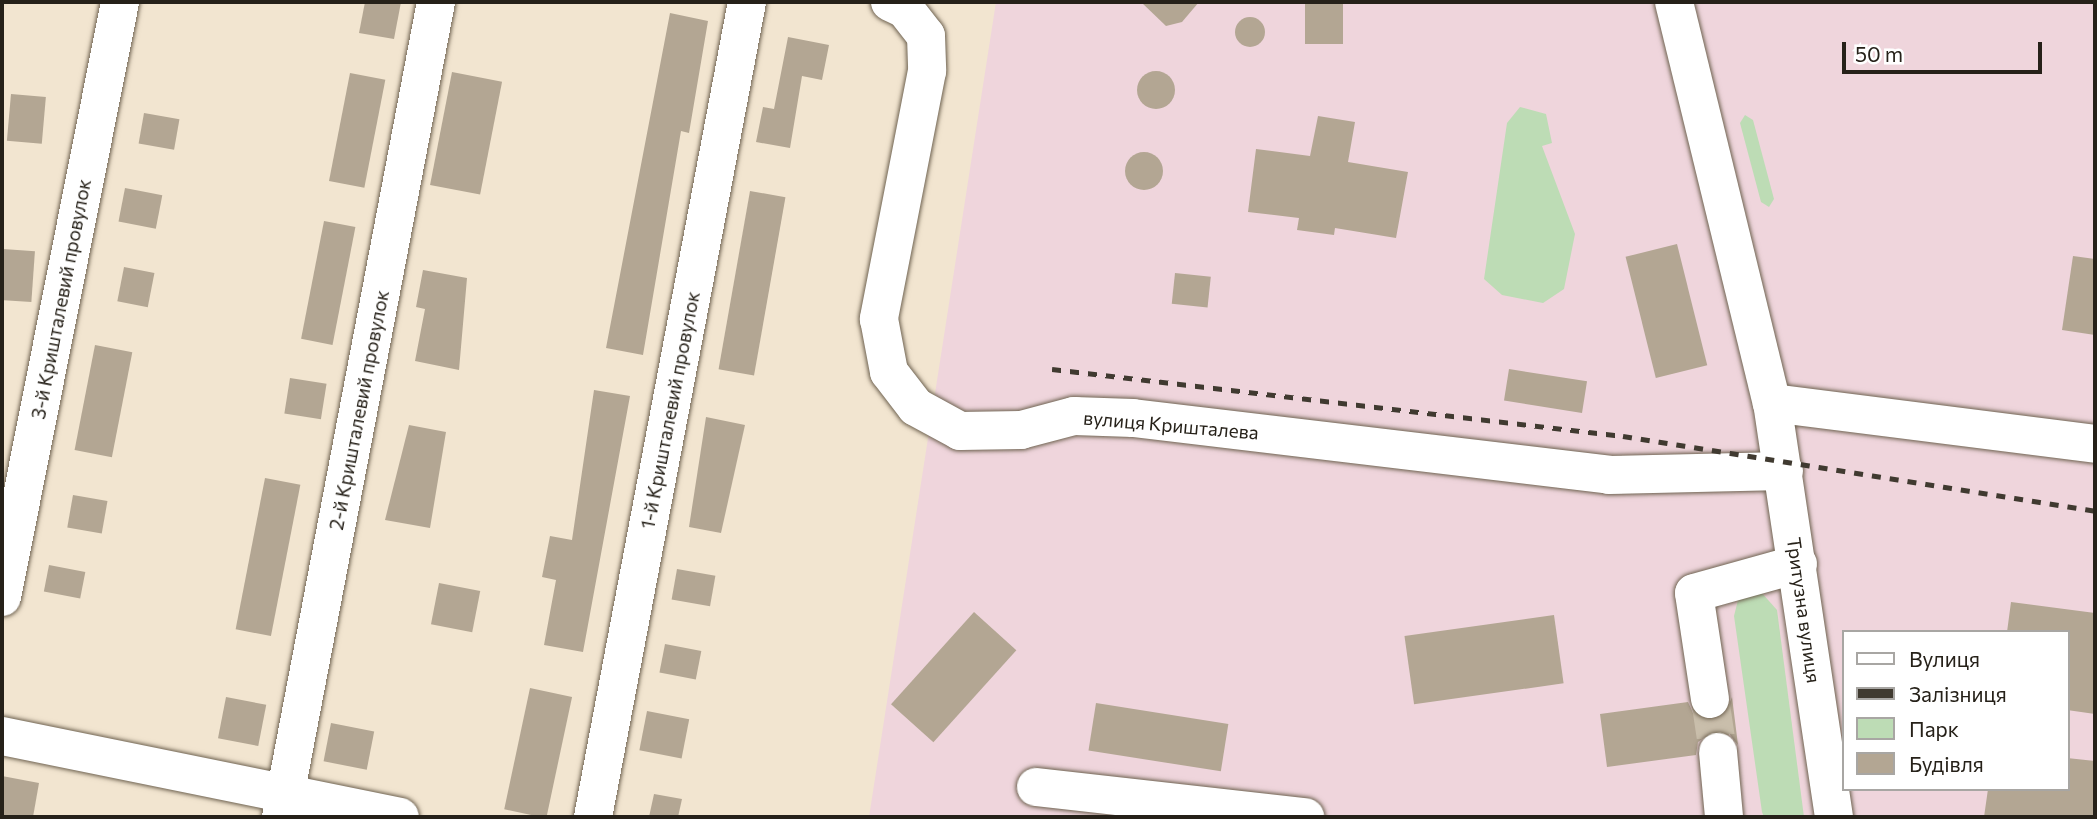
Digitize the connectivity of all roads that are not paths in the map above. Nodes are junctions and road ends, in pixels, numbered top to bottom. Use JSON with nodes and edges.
{"nodes":[{"id":1,"x":120,"y":2,"type":"edge"},
{"id":2,"x":436,"y":2,"type":"edge"},
{"id":3,"x":747,"y":2,"type":"edge"},
{"id":4,"x":890,"y":2,"type":"edge"},
{"id":5,"x":1674,"y":2,"type":"edge"},
{"id":6,"x":1772,"y":403,"type":"junction"},
{"id":7,"x":2095,"y":444,"type":"edge"},
{"id":8,"x":1784,"y":471,"type":"junction"},
{"id":9,"x":1798,"y":564,"type":"junction"},
{"id":10,"x":2,"y":597,"type":"edge"},
{"id":11,"x":1710,"y":699,"type":"tunnel mouth"},
{"id":12,"x":2,"y":736,"type":"edge"},
{"id":13,"x":1718,"y":752,"type":"tunnel mouth"},
{"id":14,"x":1036,"y":787,"type":"dead end"},
{"id":15,"x":283,"y":806,"type":"edge"},
{"id":16,"x":400,"y":817,"type":"edge"},
{"id":17,"x":593,"y":817,"type":"edge"},
{"id":18,"x":1305,"y":817,"type":"edge"},
{"id":19,"x":1724,"y":817,"type":"edge"},
{"id":20,"x":1834,"y":817,"type":"edge"}],
"edges":[{"from":1,"to":10,"type":"street","name":"3-й Кришталевий провулок"},
{"from":2,"to":15,"type":"street","name":"2-й Кришталевий провулок"},
{"from":3,"to":17,"type":"street","name":"1-й Кришталевий провулок"},
{"from":4,"to":8,"type":"street","name":"вулиця Кришталева"},
{"from":5,"to":6,"type":"street","name":"Тритузна вулиця"},
{"from":6,"to":7,"type":"street"},
{"from":6,"to":8,"type":"street","name":"Тритузна вулиця"},
{"from":8,"to":9,"type":"street","name":"Тритузна вулиця"},
{"from":9,"to":11,"type":"street"},
{"from":9,"to":20,"type":"street","name":"Тритузна вулиця"},
{"from":12,"to":15,"type":"street"},
{"from":13,"to":19,"type":"street"},
{"from":14,"to":18,"type":"street"},
{"from":15,"to":16,"type":"street"}]}
